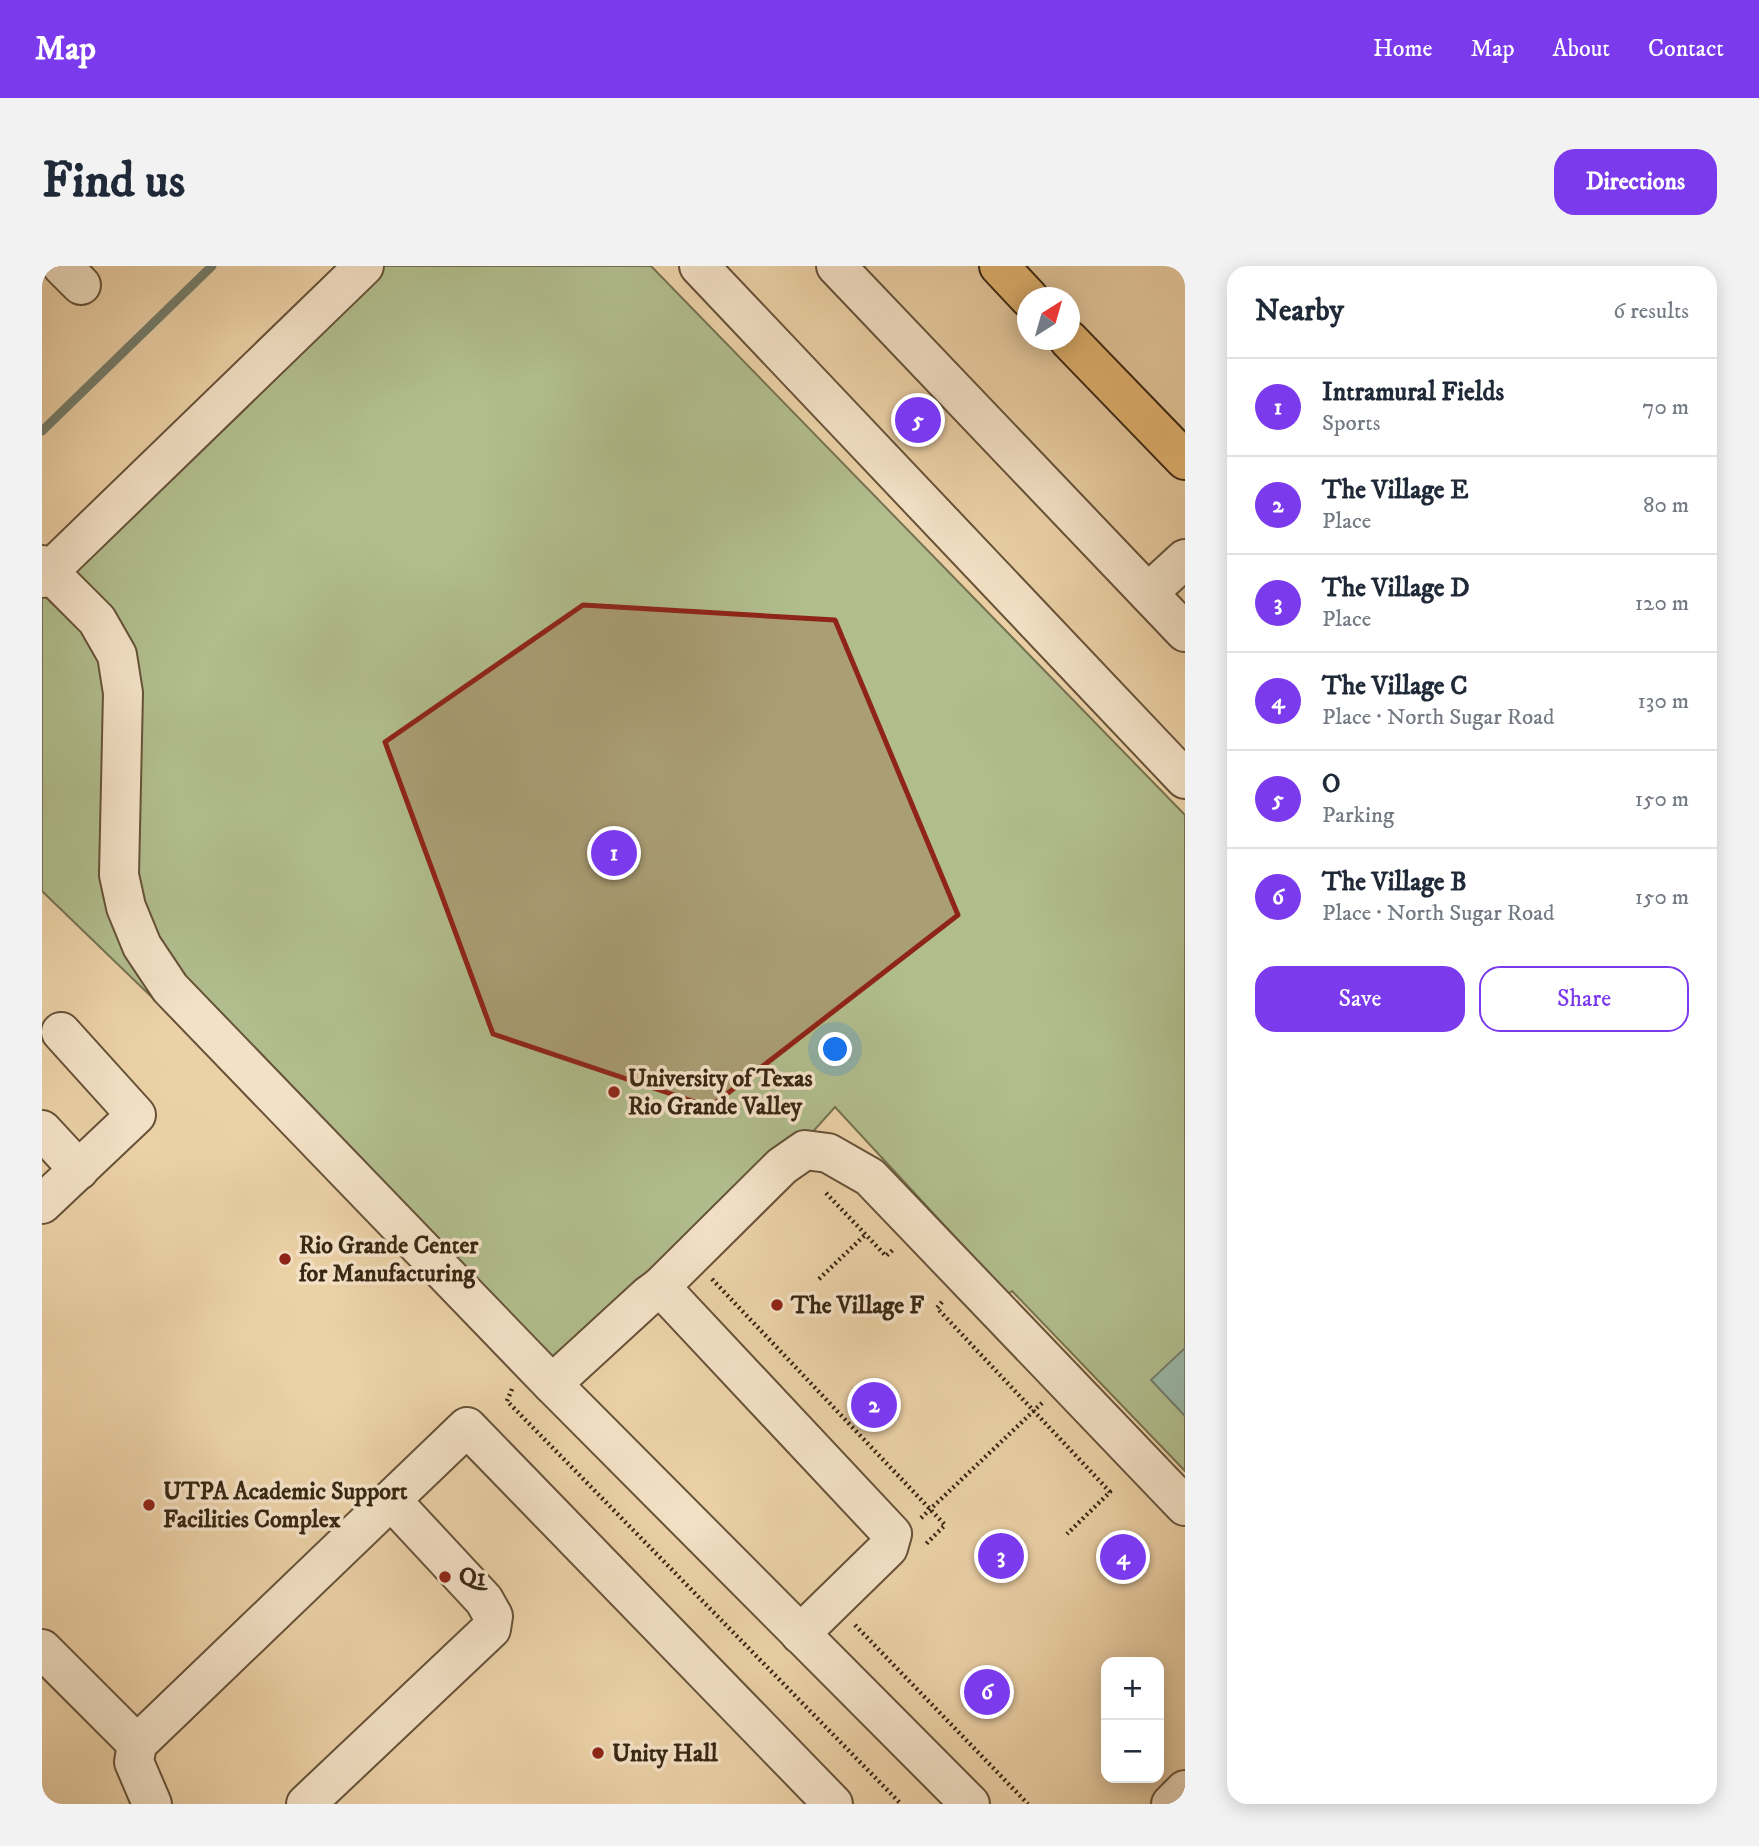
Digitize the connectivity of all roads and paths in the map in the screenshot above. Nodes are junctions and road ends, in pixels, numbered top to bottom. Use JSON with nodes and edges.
{"nodes":[{"id":1,"x":364,"y":266,"type":"edge"},
{"id":2,"x":699,"y":266,"type":"edge"},
{"id":3,"x":836,"y":266,"type":"edge"},
{"id":4,"x":999,"y":266,"type":"edge"},
{"id":5,"x":1019,"y":287,"type":"edge"},
{"id":6,"x":1079,"y":350,"type":"edge"},
{"id":7,"x":1185,"y":460,"type":"edge"},
{"id":8,"x":1185,"y":559,"type":"edge"},
{"id":9,"x":44,"y":571,"type":"edge"},
{"id":10,"x":1148,"y":593,"type":"junction"},
{"id":11,"x":1185,"y":632,"type":"edge"},
{"id":12,"x":1185,"y":779,"type":"edge"},
{"id":13,"x":61,"y":1032,"type":"dead end"},
{"id":14,"x":42,"y":1130,"type":"edge"},
{"id":15,"x":79,"y":1170,"type":"junction"},
{"id":16,"x":819,"y":1186,"type":"dead end"},
{"id":17,"x":42,"y":1204,"type":"edge"},
{"id":18,"x":865,"y":1235,"type":"junction"},
{"id":19,"x":905,"y":1255,"type":"dead end"},
{"id":20,"x":706,"y":1273,"type":"dead end"},
{"id":21,"x":820,"y":1279,"type":"dead end"},
{"id":22,"x":660,"y":1287,"type":"junction"},
{"id":23,"x":946,"y":1298,"type":"dead end"},
{"id":24,"x":1066,"y":1382,"type":"junction"},
{"id":25,"x":552,"y":1384,"type":"junction"},
{"id":26,"x":1034,"y":1410,"type":"junction"},
{"id":27,"x":391,"y":1500,"type":"junction"},
{"id":28,"x":1185,"y":1506,"type":"edge"},
{"id":29,"x":931,"y":1509,"type":"junction"},
{"id":30,"x":915,"y":1524,"type":"dead end"},
{"id":31,"x":1068,"y":1534,"type":"dead end"},
{"id":32,"x":916,"y":1553,"type":"dead end"},
{"id":33,"x":849,"y":1618,"type":"dead end"},
{"id":34,"x":800,"y":1634,"type":"junction"},
{"id":35,"x":42,"y":1648,"type":"edge"},
{"id":36,"x":137,"y":1744,"type":"junction"},
{"id":37,"x":1185,"y":1790,"type":"edge"},
{"id":38,"x":152,"y":1804,"type":"edge"},
{"id":39,"x":306,"y":1804,"type":"edge"},
{"id":40,"x":833,"y":1804,"type":"edge"},
{"id":41,"x":970,"y":1804,"type":"edge"},
{"id":42,"x":1028,"y":1804,"type":"edge"},
{"id":43,"x":1171,"y":1804,"type":"edge"}],
"edges":[{"from":1,"to":9,"type":"street"},
{"from":2,"to":12,"type":"street"},
{"from":3,"to":10,"type":"street"},
{"from":4,"to":5,"type":"main road"},
{"from":6,"to":7,"type":"main road"},
{"from":8,"to":10,"type":"street"},
{"from":9,"to":25,"type":"street"},
{"from":10,"to":11,"type":"street"},
{"from":13,"to":15,"type":"street"},
{"from":14,"to":15,"type":"street"},
{"from":15,"to":17,"type":"street"},
{"from":16,"to":18,"type":"path"},
{"from":18,"to":19,"type":"path"},
{"from":18,"to":21,"type":"path"},
{"from":20,"to":29,"type":"path"},
{"from":22,"to":24,"type":"street"},
{"from":22,"to":25,"type":"street"},
{"from":22,"to":34,"type":"street"},
{"from":23,"to":26,"type":"path"},
{"from":24,"to":26,"type":"path"},
{"from":24,"to":28,"type":"street"},
{"from":25,"to":34,"type":"street"},
{"from":26,"to":29,"type":"path"},
{"from":26,"to":31,"type":"path"},
{"from":27,"to":36,"type":"street"},
{"from":27,"to":39,"type":"street"},
{"from":27,"to":40,"type":"street"},
{"from":29,"to":30,"type":"path"},
{"from":29,"to":32,"type":"path"},
{"from":33,"to":42,"type":"path"},
{"from":34,"to":41,"type":"street"},
{"from":35,"to":36,"type":"street"},
{"from":36,"to":38,"type":"street"},
{"from":37,"to":43,"type":"street"}]}
